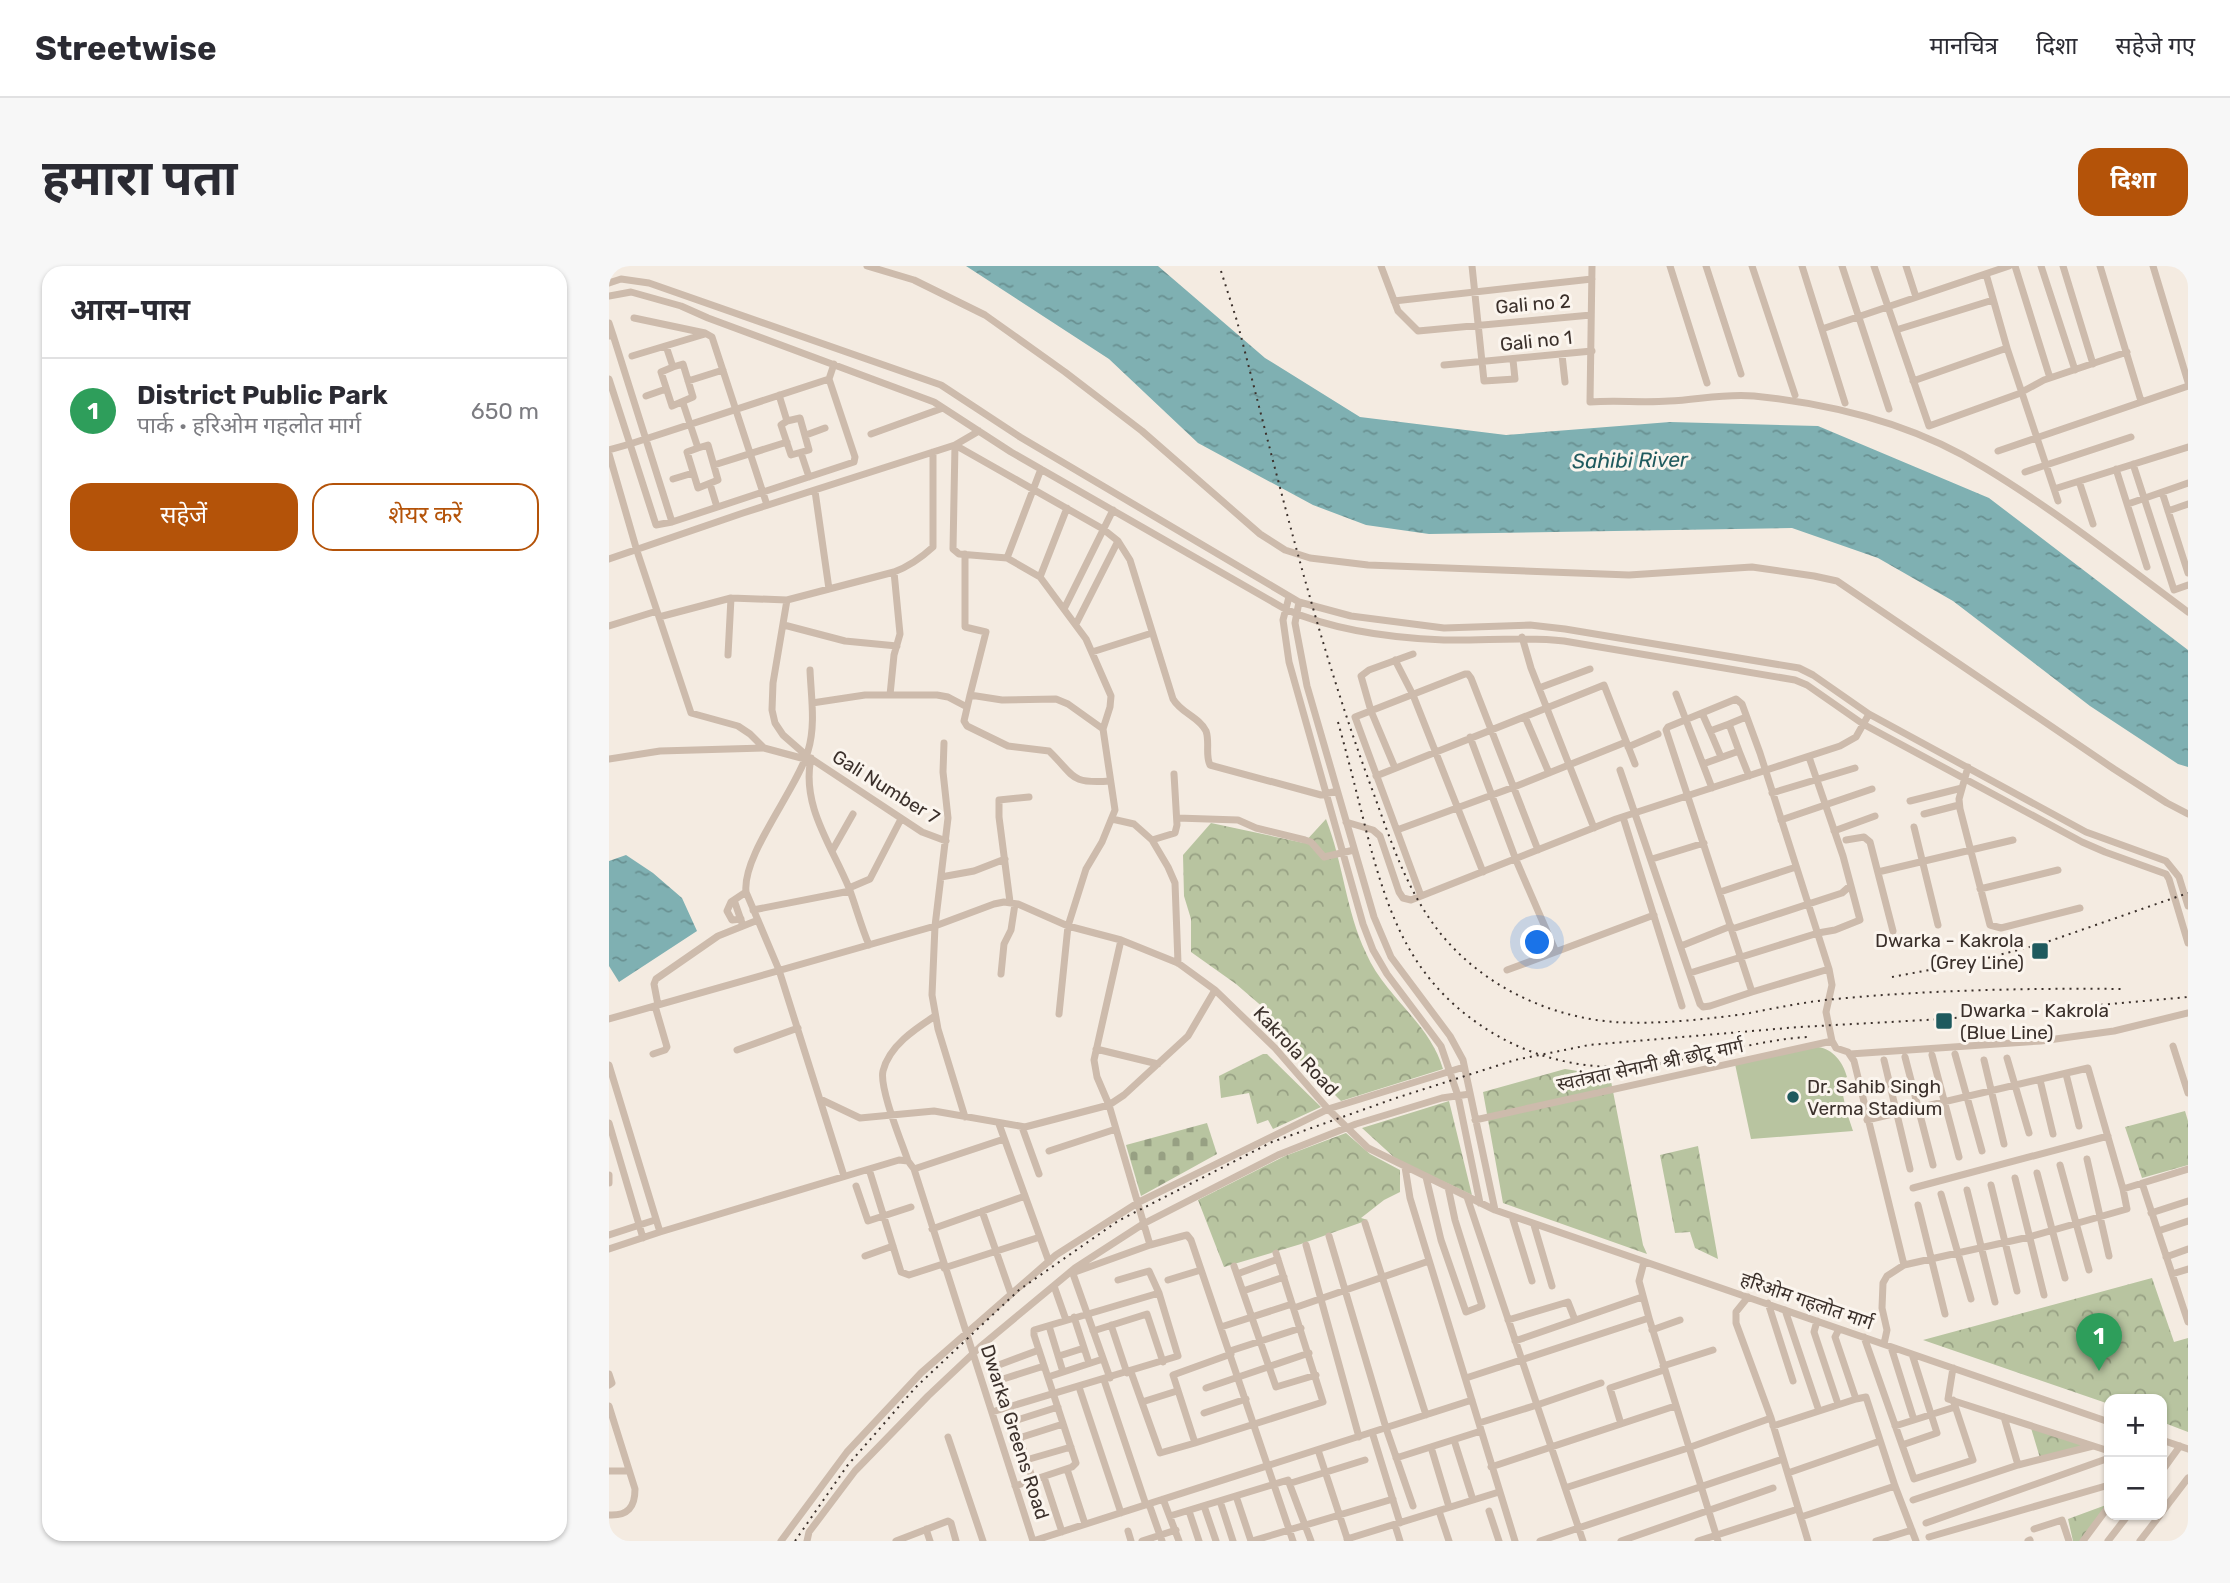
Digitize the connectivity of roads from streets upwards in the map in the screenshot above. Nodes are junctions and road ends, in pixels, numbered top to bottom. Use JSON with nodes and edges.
{"nodes":[{"id":1,"x":867,"y":266,"type":"edge"},
{"id":2,"x":1381,"y":266,"type":"edge"},
{"id":3,"x":1472,"y":266,"type":"edge"},
{"id":4,"x":1592,"y":266,"type":"edge"},
{"id":5,"x":1670,"y":266,"type":"edge"},
{"id":6,"x":1706,"y":266,"type":"edge"},
{"id":7,"x":1752,"y":266,"type":"edge"},
{"id":8,"x":1802,"y":266,"type":"edge"},
{"id":9,"x":1842,"y":266,"type":"edge"},
{"id":10,"x":1874,"y":266,"type":"edge"},
{"id":11,"x":1906,"y":266,"type":"edge"},
{"id":12,"x":2009,"y":266,"type":"edge"},
{"id":13,"x":2015,"y":266,"type":"edge"},
{"id":14,"x":2041,"y":266,"type":"edge"},
{"id":15,"x":2063,"y":266,"type":"edge"},
{"id":16,"x":2100,"y":266,"type":"edge"},
{"id":17,"x":2153,"y":266,"type":"edge"},
{"id":18,"x":1986,"y":274,"type":"junction"},
{"id":19,"x":1592,"y":279,"type":"junction"},
{"id":20,"x":609,"y":283,"type":"edge"},
{"id":21,"x":1475,"y":292,"type":"junction"},
{"id":22,"x":609,"y":296,"type":"edge"},
{"id":23,"x":1916,"y":297,"type":"junction"},
{"id":24,"x":1993,"y":300,"type":"junction"},
{"id":25,"x":1394,"y":301,"type":"junction"},
{"id":26,"x":1888,"y":307,"type":"junction"},
{"id":27,"x":1591,"y":315,"type":"junction"},
{"id":28,"x":1859,"y":317,"type":"junction"},
{"id":29,"x":635,"y":318,"type":"dead end"},
{"id":30,"x":719,"y":322,"type":"junction"},
{"id":31,"x":609,"y":323,"type":"edge"},
{"id":32,"x":1478,"y":325,"type":"junction"},
{"id":33,"x":1822,"y":329,"type":"junction"},
{"id":34,"x":1896,"y":330,"type":"junction"},
{"id":35,"x":709,"y":335,"type":"junction"},
{"id":36,"x":611,"y":336,"type":"edge"},
{"id":37,"x":666,"y":346,"type":"junction"},
{"id":38,"x":2007,"y":348,"type":"junction"},
{"id":39,"x":1592,"y":351,"type":"junction"},
{"id":40,"x":2127,"y":352,"type":"junction"},
{"id":41,"x":1562,"y":355,"type":"junction"},
{"id":42,"x":632,"y":356,"type":"dead end"},
{"id":43,"x":2184,"y":358,"type":"edge"},
{"id":44,"x":1513,"y":360,"type":"junction"},
{"id":45,"x":1483,"y":362,"type":"junction"},
{"id":46,"x":834,"y":364,"type":"junction"},
{"id":47,"x":2093,"y":364,"type":"junction"},
{"id":48,"x":1444,"y":365,"type":"dead end"},
{"id":49,"x":673,"y":367,"type":"junction"},
{"id":50,"x":723,"y":370,"type":"junction"},
{"id":51,"x":2075,"y":370,"type":"junction"},
{"id":52,"x":1741,"y":374,"type":"dead end"},
{"id":53,"x":2050,"y":378,"type":"junction"},
{"id":54,"x":609,"y":379,"type":"edge"},
{"id":55,"x":829,"y":379,"type":"junction"},
{"id":56,"x":1913,"y":381,"type":"junction"},
{"id":57,"x":688,"y":382,"type":"junction"},
{"id":58,"x":1565,"y":382,"type":"dead end"},
{"id":59,"x":1707,"y":383,"type":"dead end"},
{"id":60,"x":2188,"y":384,"type":"edge"},
{"id":61,"x":666,"y":389,"type":"junction"},
{"id":62,"x":2022,"y":392,"type":"junction"},
{"id":63,"x":1795,"y":395,"type":"dead end"},
{"id":64,"x":646,"y":396,"type":"dead end"},
{"id":65,"x":779,"y":396,"type":"junction"},
{"id":66,"x":2141,"y":401,"type":"junction"},
{"id":67,"x":683,"y":403,"type":"junction"},
{"id":68,"x":1845,"y":403,"type":"dead end"},
{"id":69,"x":943,"y":408,"type":"junction"},
{"id":70,"x":736,"y":409,"type":"junction"},
{"id":71,"x":1889,"y":409,"type":"dead end"},
{"id":72,"x":787,"y":421,"type":"junction"},
{"id":73,"x":690,"y":424,"type":"junction"},
{"id":74,"x":825,"y":429,"type":"dead end"},
{"id":75,"x":979,"y":431,"type":"junction"},
{"id":76,"x":871,"y":433,"type":"dead end"},
{"id":77,"x":806,"y":435,"type":"junction"},
{"id":78,"x":2037,"y":437,"type":"junction"},
{"id":79,"x":2131,"y":437,"type":"dead end"},
{"id":80,"x":647,"y":438,"type":"junction"},
{"id":81,"x":787,"y":442,"type":"junction"},
{"id":82,"x":630,"y":444,"type":"junction"},
{"id":83,"x":955,"y":445,"type":"junction"},
{"id":84,"x":2188,"y":447,"type":"edge"},
{"id":85,"x":698,"y":448,"type":"junction"},
{"id":86,"x":1998,"y":451,"type":"dead end"},
{"id":87,"x":609,"y":452,"type":"edge"},
{"id":88,"x":933,"y":452,"type":"junction"},
{"id":89,"x":801,"y":453,"type":"junction"},
{"id":90,"x":751,"y":454,"type":"junction"},
{"id":91,"x":2133,"y":464,"type":"junction"},
{"id":92,"x":714,"y":465,"type":"junction"},
{"id":93,"x":2045,"y":466,"type":"junction"},
{"id":94,"x":1041,"y":469,"type":"junction"},
{"id":95,"x":2116,"y":469,"type":"junction"},
{"id":96,"x":2025,"y":472,"type":"dead end"},
{"id":97,"x":693,"y":473,"type":"junction"},
{"id":98,"x":809,"y":477,"type":"junction"},
{"id":99,"x":673,"y":479,"type":"dead end"},
{"id":100,"x":2079,"y":481,"type":"junction"},
{"id":101,"x":2188,"y":483,"type":"edge"},
{"id":102,"x":710,"y":484,"type":"junction"},
{"id":103,"x":1033,"y":489,"type":"junction"},
{"id":104,"x":2054,"y":489,"type":"junction"},
{"id":105,"x":815,"y":491,"type":"junction"},
{"id":106,"x":763,"y":492,"type":"junction"},
{"id":107,"x":2161,"y":492,"type":"junction"},
{"id":108,"x":2145,"y":499,"type":"junction"},
{"id":109,"x":2058,"y":501,"type":"dead end"},
{"id":110,"x":2128,"y":504,"type":"junction"},
{"id":111,"x":2188,"y":504,"type":"edge"},
{"id":112,"x":767,"y":505,"type":"junction"},
{"id":113,"x":717,"y":507,"type":"junction"},
{"id":114,"x":1067,"y":508,"type":"junction"},
{"id":115,"x":1113,"y":510,"type":"junction"},
{"id":116,"x":2168,"y":511,"type":"junction"},
{"id":117,"x":672,"y":522,"type":"junction"},
{"id":118,"x":2093,"y":524,"type":"dead end"},
{"id":119,"x":1103,"y":529,"type":"junction"},
{"id":120,"x":1118,"y":541,"type":"junction"},
{"id":121,"x":637,"y":551,"type":"junction"},
{"id":122,"x":965,"y":554,"type":"junction"},
{"id":123,"x":1007,"y":558,"type":"junction"},
{"id":124,"x":609,"y":559,"type":"edge"},
{"id":125,"x":2147,"y":568,"type":"dead end"},
{"id":126,"x":894,"y":572,"type":"junction"},
{"id":127,"x":2188,"y":573,"type":"edge"},
{"id":128,"x":1040,"y":577,"type":"junction"},
{"id":129,"x":2188,"y":585,"type":"edge"},
{"id":130,"x":829,"y":589,"type":"junction"},
{"id":131,"x":1289,"y":597,"type":"junction"},
{"id":132,"x":731,"y":598,"type":"junction"},
{"id":133,"x":787,"y":600,"type":"junction"},
{"id":134,"x":1299,"y":602,"type":"junction"},
{"id":135,"x":1064,"y":609,"type":"junction"},
{"id":136,"x":1285,"y":609,"type":"junction"},
{"id":137,"x":2188,"y":612,"type":"edge"},
{"id":138,"x":658,"y":614,"type":"junction"},
{"id":139,"x":1296,"y":614,"type":"junction"},
{"id":140,"x":1076,"y":624,"type":"junction"},
{"id":141,"x":784,"y":625,"type":"junction"},
{"id":142,"x":609,"y":626,"type":"edge"},
{"id":143,"x":1152,"y":633,"type":"junction"},
{"id":144,"x":1522,"y":637,"type":"junction"},
{"id":145,"x":897,"y":646,"type":"junction"},
{"id":146,"x":1092,"y":652,"type":"junction"},
{"id":147,"x":1413,"y":654,"type":"dead end"},
{"id":148,"x":728,"y":655,"type":"dead end"},
{"id":149,"x":1395,"y":660,"type":"junction"},
{"id":150,"x":1590,"y":669,"type":"dead end"},
{"id":151,"x":810,"y":670,"type":"dead end"},
{"id":152,"x":1539,"y":688,"type":"junction"},
{"id":153,"x":1676,"y":694,"type":"dead end"},
{"id":154,"x":890,"y":695,"type":"junction"},
{"id":155,"x":970,"y":695,"type":"junction"},
{"id":156,"x":1413,"y":695,"type":"junction"},
{"id":157,"x":812,"y":703,"type":"junction"},
{"id":158,"x":967,"y":707,"type":"junction"},
{"id":159,"x":1548,"y":708,"type":"junction"},
{"id":160,"x":1371,"y":711,"type":"junction"},
{"id":161,"x":1702,"y":713,"type":"junction"},
{"id":162,"x":1869,"y":714,"type":"junction"},
{"id":163,"x":1525,"y":717,"type":"junction"},
{"id":164,"x":1746,"y":717,"type":"junction"},
{"id":165,"x":1686,"y":720,"type":"junction"},
{"id":166,"x":1729,"y":724,"type":"junction"},
{"id":167,"x":1863,"y":724,"type":"junction"},
{"id":168,"x":1103,"y":729,"type":"junction"},
{"id":169,"x":1491,"y":729,"type":"junction"},
{"id":170,"x":1710,"y":732,"type":"junction"},
{"id":171,"x":1658,"y":733,"type":"dead end"},
{"id":172,"x":1470,"y":737,"type":"junction"},
{"id":173,"x":944,"y":743,"type":"dead end"},
{"id":174,"x":1627,"y":744,"type":"junction"},
{"id":175,"x":764,"y":748,"type":"junction"},
{"id":176,"x":1435,"y":751,"type":"junction"},
{"id":177,"x":1739,"y":751,"type":"junction"},
{"id":178,"x":1721,"y":757,"type":"junction"},
{"id":179,"x":1809,"y":757,"type":"junction"},
{"id":180,"x":807,"y":758,"type":"junction"},
{"id":181,"x":609,"y":759,"type":"edge"},
{"id":182,"x":1570,"y":764,"type":"junction"},
{"id":183,"x":1635,"y":764,"type":"dead end"},
{"id":184,"x":1703,"y":764,"type":"junction"},
{"id":185,"x":1968,"y":767,"type":"junction"},
{"id":186,"x":1395,"y":768,"type":"junction"},
{"id":187,"x":1856,"y":768,"type":"dead end"},
{"id":188,"x":1620,"y":770,"type":"dead end"},
{"id":189,"x":1765,"y":771,"type":"junction"},
{"id":190,"x":1549,"y":773,"type":"junction"},
{"id":191,"x":1174,"y":774,"type":"dead end"},
{"id":192,"x":1376,"y":776,"type":"junction"},
{"id":193,"x":1749,"y":776,"type":"junction"},
{"id":194,"x":1817,"y":779,"type":"junction"},
{"id":195,"x":1963,"y":779,"type":"junction"},
{"id":196,"x":1110,"y":781,"type":"junction"},
{"id":197,"x":1514,"y":787,"type":"junction"},
{"id":198,"x":1712,"y":788,"type":"junction"},
{"id":199,"x":1962,"y":788,"type":"junction"},
{"id":200,"x":1872,"y":789,"type":"dead end"},
{"id":201,"x":1337,"y":791,"type":"junction"},
{"id":202,"x":1772,"y":793,"type":"junction"},
{"id":203,"x":1327,"y":794,"type":"junction"},
{"id":204,"x":1491,"y":794,"type":"junction"},
{"id":205,"x":1689,"y":796,"type":"junction"},
{"id":206,"x":1029,"y":797,"type":"dead end"},
{"id":207,"x":1910,"y":801,"type":"dead end"},
{"id":208,"x":1826,"y":805,"type":"junction"},
{"id":209,"x":1959,"y":805,"type":"junction"},
{"id":210,"x":1457,"y":808,"type":"junction"},
{"id":211,"x":1636,"y":813,"type":"junction"},
{"id":212,"x":853,"y":814,"type":"dead end"},
{"id":213,"x":1924,"y":814,"type":"dead end"},
{"id":214,"x":2188,"y":814,"type":"edge"},
{"id":215,"x":1875,"y":816,"type":"dead end"},
{"id":216,"x":1623,"y":817,"type":"junction"},
{"id":217,"x":1177,"y":818,"type":"junction"},
{"id":218,"x":901,"y":819,"type":"junction"},
{"id":219,"x":1112,"y":819,"type":"junction"},
{"id":220,"x":1781,"y":820,"type":"junction"},
{"id":221,"x":1346,"y":822,"type":"junction"},
{"id":222,"x":1914,"y":827,"type":"dead end"},
{"id":223,"x":1594,"y":828,"type":"junction"},
{"id":224,"x":1397,"y":830,"type":"junction"},
{"id":225,"x":1835,"y":831,"type":"junction"},
{"id":226,"x":1153,"y":840,"type":"junction"},
{"id":227,"x":1846,"y":840,"type":"dead end"},
{"id":228,"x":2013,"y":840,"type":"dead end"},
{"id":229,"x":946,"y":841,"type":"junction"},
{"id":230,"x":1704,"y":843,"type":"junction"},
{"id":231,"x":1970,"y":849,"type":"junction"},
{"id":232,"x":1354,"y":850,"type":"junction"},
{"id":233,"x":1538,"y":850,"type":"junction"},
{"id":234,"x":832,"y":851,"type":"junction"},
{"id":235,"x":1342,"y":853,"type":"junction"},
{"id":236,"x":1005,"y":859,"type":"junction"},
{"id":237,"x":1652,"y":859,"type":"junction"},
{"id":238,"x":1516,"y":860,"type":"junction"},
{"id":239,"x":1922,"y":861,"type":"junction"},
{"id":240,"x":1797,"y":867,"type":"junction"},
{"id":241,"x":2058,"y":870,"type":"dead end"},
{"id":242,"x":1483,"y":872,"type":"junction"},
{"id":243,"x":1878,"y":872,"type":"junction"},
{"id":244,"x":941,"y":877,"type":"junction"},
{"id":245,"x":1850,"y":886,"type":"junction"},
{"id":246,"x":1980,"y":889,"type":"junction"},
{"id":247,"x":849,"y":890,"type":"junction"},
{"id":248,"x":746,"y":892,"type":"junction"},
{"id":249,"x":1720,"y":892,"type":"junction"},
{"id":250,"x":1421,"y":896,"type":"junction"},
{"id":251,"x":1013,"y":903,"type":"junction"},
{"id":252,"x":1809,"y":905,"type":"junction"},
{"id":253,"x":2188,"y":906,"type":"edge"},
{"id":254,"x":2080,"y":908,"type":"dead end"},
{"id":255,"x":753,"y":910,"type":"junction"},
{"id":256,"x":1654,"y":915,"type":"junction"},
{"id":257,"x":758,"y":920,"type":"junction"},
{"id":258,"x":742,"y":922,"type":"junction"},
{"id":259,"x":1938,"y":925,"type":"dead end"},
{"id":260,"x":935,"y":926,"type":"junction"},
{"id":261,"x":1068,"y":926,"type":"junction"},
{"id":262,"x":1732,"y":928,"type":"junction"},
{"id":263,"x":2186,"y":930,"type":"edge"},
{"id":264,"x":1893,"y":931,"type":"dead end"},
{"id":265,"x":1818,"y":933,"type":"junction"},
{"id":266,"x":1121,"y":940,"type":"junction"},
{"id":267,"x":2188,"y":943,"type":"edge"},
{"id":268,"x":869,"y":945,"type":"junction"},
{"id":269,"x":1681,"y":946,"type":"junction"},
{"id":270,"x":1555,"y":950,"type":"junction"},
{"id":271,"x":1741,"y":958,"type":"junction"},
{"id":272,"x":1178,"y":963,"type":"junction"},
{"id":273,"x":1829,"y":969,"type":"junction"},
{"id":274,"x":779,"y":970,"type":"junction"},
{"id":275,"x":1507,"y":970,"type":"dead end"},
{"id":276,"x":1690,"y":973,"type":"junction"},
{"id":277,"x":1002,"y":974,"type":"dead end"},
{"id":278,"x":1216,"y":990,"type":"junction"},
{"id":279,"x":1752,"y":992,"type":"junction"},
{"id":280,"x":656,"y":1005,"type":"junction"},
{"id":281,"x":1682,"y":1006,"type":"dead end"},
{"id":282,"x":2188,"y":1013,"type":"edge"},
{"id":283,"x":1059,"y":1014,"type":"dead end"},
{"id":284,"x":935,"y":1016,"type":"junction"},
{"id":285,"x":609,"y":1019,"type":"edge"},
{"id":286,"x":798,"y":1028,"type":"junction"},
{"id":287,"x":1832,"y":1041,"type":"junction"},
{"id":288,"x":2173,"y":1046,"type":"dead end"},
{"id":289,"x":737,"y":1049,"type":"dead end"},
{"id":290,"x":1096,"y":1049,"type":"junction"},
{"id":291,"x":653,"y":1054,"type":"dead end"},
{"id":292,"x":1955,"y":1054,"type":"dead end"},
{"id":293,"x":1850,"y":1055,"type":"junction"},
{"id":294,"x":1932,"y":1055,"type":"dead end"},
{"id":295,"x":1905,"y":1057,"type":"dead end"},
{"id":296,"x":2007,"y":1058,"type":"dead end"},
{"id":297,"x":1884,"y":1060,"type":"dead end"},
{"id":298,"x":1984,"y":1060,"type":"dead end"},
{"id":299,"x":1158,"y":1064,"type":"junction"},
{"id":300,"x":609,"y":1065,"type":"edge"},
{"id":301,"x":1464,"y":1067,"type":"junction"},
{"id":302,"x":1450,"y":1070,"type":"junction"},
{"id":303,"x":2066,"y":1073,"type":"junction"},
{"id":304,"x":2186,"y":1077,"type":"edge"},
{"id":305,"x":2040,"y":1080,"type":"junction"},
{"id":306,"x":2017,"y":1085,"type":"junction"},
{"id":307,"x":1990,"y":1091,"type":"junction"},
{"id":308,"x":2188,"y":1093,"type":"edge"},
{"id":309,"x":1470,"y":1094,"type":"junction"},
{"id":310,"x":1458,"y":1096,"type":"junction"},
{"id":311,"x":1967,"y":1096,"type":"junction"},
{"id":312,"x":618,"y":1097,"type":"junction"},
{"id":313,"x":609,"y":1099,"type":"edge"},
{"id":314,"x":820,"y":1099,"type":"junction"},
{"id":315,"x":1943,"y":1102,"type":"junction"},
{"id":316,"x":1109,"y":1105,"type":"junction"},
{"id":317,"x":1918,"y":1108,"type":"junction"},
{"id":318,"x":1328,"y":1109,"type":"junction"},
{"id":319,"x":1896,"y":1113,"type":"junction"},
{"id":320,"x":893,"y":1116,"type":"junction"},
{"id":321,"x":965,"y":1118,"type":"junction"},
{"id":322,"x":1475,"y":1120,"type":"junction"},
{"id":323,"x":1867,"y":1120,"type":"junction"},
{"id":324,"x":609,"y":1124,"type":"edge"},
{"id":325,"x":999,"y":1124,"type":"junction"},
{"id":326,"x":2079,"y":1126,"type":"dead end"},
{"id":327,"x":1022,"y":1127,"type":"junction"},
{"id":328,"x":1116,"y":1129,"type":"junction"},
{"id":329,"x":1348,"y":1129,"type":"junction"},
{"id":330,"x":2029,"y":1133,"type":"dead end"},
{"id":331,"x":2053,"y":1134,"type":"dead end"},
{"id":332,"x":2108,"y":1136,"type":"junction"},
{"id":333,"x":1004,"y":1139,"type":"junction"},
{"id":334,"x":2004,"y":1144,"type":"dead end"},
{"id":335,"x":1049,"y":1150,"type":"dead end"},
{"id":336,"x":1982,"y":1151,"type":"dead end"},
{"id":337,"x":1959,"y":1157,"type":"dead end"},
{"id":338,"x":2087,"y":1159,"type":"dead end"},
{"id":339,"x":908,"y":1161,"type":"junction"},
{"id":340,"x":1933,"y":1165,"type":"dead end"},
{"id":341,"x":2060,"y":1165,"type":"dead end"},
{"id":342,"x":1405,"y":1167,"type":"junction"},
{"id":343,"x":869,"y":1169,"type":"junction"},
{"id":344,"x":914,"y":1169,"type":"junction"},
{"id":345,"x":1910,"y":1169,"type":"dead end"},
{"id":346,"x":2188,"y":1169,"type":"edge"},
{"id":347,"x":2037,"y":1173,"type":"dead end"},
{"id":348,"x":1039,"y":1174,"type":"dead end"},
{"id":349,"x":609,"y":1175,"type":"edge"},
{"id":350,"x":844,"y":1176,"type":"junction"},
{"id":351,"x":1426,"y":1177,"type":"junction"},
{"id":352,"x":2015,"y":1178,"type":"dead end"},
{"id":353,"x":609,"y":1183,"type":"edge"},
{"id":354,"x":2142,"y":1183,"type":"junction"},
{"id":355,"x":1991,"y":1185,"type":"dead end"},
{"id":356,"x":856,"y":1186,"type":"dead end"},
{"id":357,"x":1448,"y":1187,"type":"junction"},
{"id":358,"x":1913,"y":1188,"type":"dead end"},
{"id":359,"x":2123,"y":1189,"type":"junction"},
{"id":360,"x":1967,"y":1190,"type":"dead end"},
{"id":361,"x":1941,"y":1194,"type":"dead end"},
{"id":362,"x":1025,"y":1196,"type":"junction"},
{"id":363,"x":1467,"y":1197,"type":"junction"},
{"id":364,"x":2188,"y":1201,"type":"edge"},
{"id":365,"x":1136,"y":1203,"type":"junction"},
{"id":366,"x":1480,"y":1203,"type":"junction"},
{"id":367,"x":1918,"y":1205,"type":"dead end"},
{"id":368,"x":911,"y":1207,"type":"dead end"},
{"id":369,"x":1495,"y":1210,"type":"junction"},
{"id":370,"x":982,"y":1211,"type":"junction"},
{"id":371,"x":2151,"y":1213,"type":"junction"},
{"id":372,"x":883,"y":1216,"type":"junction"},
{"id":373,"x":1512,"y":1216,"type":"junction"},
{"id":374,"x":2099,"y":1216,"type":"junction"},
{"id":375,"x":655,"y":1220,"type":"junction"},
{"id":376,"x":2188,"y":1222,"type":"edge"},
{"id":377,"x":1366,"y":1223,"type":"dead end"},
{"id":378,"x":1143,"y":1224,"type":"junction"},
{"id":379,"x":2076,"y":1224,"type":"junction"},
{"id":380,"x":1534,"y":1225,"type":"junction"},
{"id":381,"x":639,"y":1226,"type":"junction"},
{"id":382,"x":932,"y":1229,"type":"junction"},
{"id":383,"x":2054,"y":1230,"type":"junction"},
{"id":384,"x":2158,"y":1231,"type":"junction"},
{"id":385,"x":660,"y":1232,"type":"junction"},
{"id":386,"x":609,"y":1235,"type":"edge"},
{"id":387,"x":1329,"y":1236,"type":"dead end"},
{"id":388,"x":1040,"y":1237,"type":"junction"},
{"id":389,"x":2029,"y":1237,"type":"junction"},
{"id":390,"x":643,"y":1238,"type":"junction"},
{"id":391,"x":2006,"y":1242,"type":"junction"},
{"id":392,"x":1150,"y":1245,"type":"junction"},
{"id":393,"x":1307,"y":1245,"type":"dead end"},
{"id":394,"x":893,"y":1247,"type":"junction"},
{"id":395,"x":1982,"y":1248,"type":"junction"},
{"id":396,"x":609,"y":1249,"type":"edge"},
{"id":397,"x":2188,"y":1249,"type":"edge"},
{"id":398,"x":996,"y":1251,"type":"junction"},
{"id":399,"x":1959,"y":1253,"type":"junction"},
{"id":400,"x":865,"y":1256,"type":"dead end"},
{"id":401,"x":2109,"y":1256,"type":"dead end"},
{"id":402,"x":2166,"y":1257,"type":"junction"},
{"id":403,"x":1933,"y":1259,"type":"junction"},
{"id":404,"x":1429,"y":1261,"type":"junction"},
{"id":405,"x":1049,"y":1262,"type":"junction"},
{"id":406,"x":1644,"y":1262,"type":"junction"},
{"id":407,"x":1904,"y":1265,"type":"junction"},
{"id":408,"x":944,"y":1266,"type":"junction"},
{"id":409,"x":2188,"y":1269,"type":"edge"},
{"id":410,"x":1201,"y":1270,"type":"junction"},
{"id":411,"x":2089,"y":1270,"type":"dead end"},
{"id":412,"x":1072,"y":1272,"type":"junction"},
{"id":413,"x":2172,"y":1274,"type":"junction"},
{"id":414,"x":1284,"y":1277,"type":"junction"},
{"id":415,"x":1381,"y":1277,"type":"junction"},
{"id":416,"x":2065,"y":1278,"type":"dead end"},
{"id":417,"x":1118,"y":1280,"type":"dead end"},
{"id":418,"x":1168,"y":1280,"type":"dead end"},
{"id":419,"x":1532,"y":1281,"type":"dead end"},
{"id":420,"x":1054,"y":1286,"type":"junction"},
{"id":421,"x":1552,"y":1286,"type":"dead end"},
{"id":422,"x":1345,"y":1290,"type":"junction"},
{"id":423,"x":1243,"y":1291,"type":"junction"},
{"id":424,"x":2017,"y":1291,"type":"dead end"},
{"id":425,"x":2188,"y":1291,"type":"edge"},
{"id":426,"x":1159,"y":1293,"type":"junction"},
{"id":427,"x":1011,"y":1294,"type":"junction"},
{"id":428,"x":2179,"y":1294,"type":"junction"},
{"id":429,"x":2044,"y":1295,"type":"dead end"},
{"id":430,"x":1643,"y":1297,"type":"junction"},
{"id":431,"x":1748,"y":1297,"type":"junction"},
{"id":432,"x":1321,"y":1299,"type":"junction"},
{"id":433,"x":1971,"y":1299,"type":"dead end"},
{"id":434,"x":1995,"y":1302,"type":"dead end"},
{"id":435,"x":1768,"y":1303,"type":"junction"},
{"id":436,"x":1293,"y":1306,"type":"junction"},
{"id":437,"x":1785,"y":1310,"type":"junction"},
{"id":438,"x":2186,"y":1311,"type":"edge"},
{"id":439,"x":1087,"y":1313,"type":"junction"},
{"id":440,"x":1945,"y":1314,"type":"dead end"},
{"id":441,"x":1252,"y":1317,"type":"junction"},
{"id":442,"x":1070,"y":1318,"type":"junction"},
{"id":443,"x":1649,"y":1318,"type":"junction"},
{"id":444,"x":1508,"y":1320,"type":"junction"},
{"id":445,"x":1575,"y":1320,"type":"junction"},
{"id":446,"x":1680,"y":1320,"type":"dead end"},
{"id":447,"x":1817,"y":1321,"type":"junction"},
{"id":448,"x":2188,"y":1322,"type":"edge"},
{"id":449,"x":1049,"y":1325,"type":"junction"},
{"id":450,"x":1111,"y":1325,"type":"junction"},
{"id":451,"x":1221,"y":1327,"type":"junction"},
{"id":452,"x":1301,"y":1328,"type":"junction"},
{"id":453,"x":1839,"y":1329,"type":"junction"},
{"id":454,"x":1652,"y":1330,"type":"junction"},
{"id":455,"x":1093,"y":1331,"type":"junction"},
{"id":456,"x":967,"y":1332,"type":"junction"},
{"id":457,"x":1864,"y":1337,"type":"junction"},
{"id":458,"x":1260,"y":1341,"type":"junction"},
{"id":459,"x":1515,"y":1341,"type":"junction"},
{"id":460,"x":1888,"y":1345,"type":"junction"},
{"id":461,"x":1084,"y":1348,"type":"junction"},
{"id":462,"x":1038,"y":1350,"type":"junction"},
{"id":463,"x":1713,"y":1350,"type":"dead end"},
{"id":464,"x":1230,"y":1352,"type":"junction"},
{"id":465,"x":1309,"y":1353,"type":"junction"},
{"id":466,"x":1912,"y":1354,"type":"junction"},
{"id":467,"x":974,"y":1355,"type":"junction"},
{"id":468,"x":1059,"y":1356,"type":"junction"},
{"id":469,"x":1103,"y":1359,"type":"junction"},
{"id":470,"x":1522,"y":1360,"type":"junction"},
{"id":471,"x":1163,"y":1362,"type":"junction"},
{"id":472,"x":1089,"y":1363,"type":"junction"},
{"id":473,"x":1044,"y":1366,"type":"junction"},
{"id":474,"x":1269,"y":1367,"type":"junction"},
{"id":475,"x":1664,"y":1368,"type":"junction"},
{"id":476,"x":1953,"y":1368,"type":"junction"},
{"id":477,"x":1063,"y":1372,"type":"junction"},
{"id":478,"x":1129,"y":1372,"type":"junction"},
{"id":479,"x":609,"y":1374,"type":"edge"},
{"id":480,"x":1315,"y":1375,"type":"junction"},
{"id":481,"x":1048,"y":1377,"type":"junction"},
{"id":482,"x":1239,"y":1377,"type":"junction"},
{"id":483,"x":1466,"y":1378,"type":"junction"},
{"id":484,"x":1107,"y":1379,"type":"junction"},
{"id":485,"x":1000,"y":1380,"type":"junction"},
{"id":486,"x":1793,"y":1381,"type":"dead end"},
{"id":487,"x":1601,"y":1382,"type":"dead end"},
{"id":488,"x":609,"y":1385,"type":"edge"},
{"id":489,"x":1079,"y":1387,"type":"junction"},
{"id":490,"x":1206,"y":1388,"type":"dead end"},
{"id":491,"x":1177,"y":1391,"type":"junction"},
{"id":492,"x":1053,"y":1394,"type":"junction"},
{"id":493,"x":1246,"y":1399,"type":"junction"},
{"id":494,"x":1856,"y":1399,"type":"junction"},
{"id":495,"x":1472,"y":1401,"type":"junction"},
{"id":496,"x":1142,"y":1402,"type":"junction"},
{"id":497,"x":1838,"y":1404,"type":"junction"},
{"id":498,"x":1954,"y":1404,"type":"junction"},
{"id":499,"x":1537,"y":1405,"type":"junction"},
{"id":500,"x":609,"y":1406,"type":"edge"},
{"id":501,"x":1675,"y":1406,"type":"junction"},
{"id":502,"x":1010,"y":1407,"type":"junction"},
{"id":503,"x":1058,"y":1407,"type":"junction"},
{"id":504,"x":1819,"y":1410,"type":"junction"},
{"id":505,"x":992,"y":1412,"type":"junction"},
{"id":506,"x":1204,"y":1413,"type":"dead end"},
{"id":507,"x":1426,"y":1415,"type":"junction"},
{"id":508,"x":1931,"y":1415,"type":"junction"},
{"id":509,"x":2004,"y":1417,"type":"junction"},
{"id":510,"x":1914,"y":1420,"type":"junction"},
{"id":511,"x":2104,"y":1420,"type":"edge"},
{"id":512,"x":1014,"y":1421,"type":"junction"},
{"id":513,"x":1772,"y":1422,"type":"junction"},
{"id":514,"x":1063,"y":1424,"type":"junction"},
{"id":515,"x":1621,"y":1424,"type":"junction"},
{"id":516,"x":1254,"y":1425,"type":"junction"},
{"id":517,"x":1895,"y":1426,"type":"junction"},
{"id":518,"x":1480,"y":1427,"type":"junction"},
{"id":519,"x":1386,"y":1428,"type":"junction"},
{"id":520,"x":1372,"y":1433,"type":"junction"},
{"id":521,"x":948,"y":1437,"type":"dead end"},
{"id":522,"x":1359,"y":1437,"type":"junction"},
{"id":523,"x":1019,"y":1438,"type":"junction"},
{"id":524,"x":1454,"y":1440,"type":"junction"},
{"id":525,"x":1880,"y":1441,"type":"junction"},
{"id":526,"x":2167,"y":1442,"type":"edge"},
{"id":527,"x":1195,"y":1443,"type":"junction"},
{"id":528,"x":1902,"y":1446,"type":"junction"},
{"id":529,"x":2094,"y":1446,"type":"junction"},
{"id":530,"x":1071,"y":1447,"type":"junction"},
{"id":531,"x":1431,"y":1447,"type":"junction"},
{"id":532,"x":1551,"y":1447,"type":"junction"},
{"id":533,"x":1688,"y":1448,"type":"junction"},
{"id":534,"x":2184,"y":1448,"type":"edge"},
{"id":535,"x":2104,"y":1449,"type":"edge"},
{"id":536,"x":1318,"y":1450,"type":"junction"},
{"id":537,"x":1396,"y":1458,"type":"junction"},
{"id":538,"x":1783,"y":1459,"type":"junction"},
{"id":539,"x":1026,"y":1460,"type":"junction"},
{"id":540,"x":1365,"y":1460,"type":"dead end"},
{"id":541,"x":2104,"y":1460,"type":"edge"},
{"id":542,"x":2018,"y":1465,"type":"junction"},
{"id":543,"x":1268,"y":1466,"type":"junction"},
{"id":544,"x":2167,"y":1466,"type":"edge"},
{"id":545,"x":1491,"y":1467,"type":"junction"},
{"id":546,"x":1067,"y":1469,"type":"junction"},
{"id":547,"x":609,"y":1471,"type":"edge"},
{"id":548,"x":629,"y":1471,"type":"junction"},
{"id":549,"x":1325,"y":1472,"type":"junction"},
{"id":550,"x":1788,"y":1473,"type":"junction"},
{"id":551,"x":1044,"y":1477,"type":"junction"},
{"id":552,"x":2188,"y":1478,"type":"edge"},
{"id":553,"x":1033,"y":1480,"type":"junction"},
{"id":554,"x":1291,"y":1483,"type":"junction"},
{"id":555,"x":1274,"y":1484,"type":"junction"},
{"id":556,"x":1015,"y":1486,"type":"junction"},
{"id":557,"x":1895,"y":1486,"type":"junction"},
{"id":558,"x":2104,"y":1486,"type":"edge"},
{"id":559,"x":1700,"y":1487,"type":"junction"},
{"id":560,"x":1565,"y":1488,"type":"junction"},
{"id":561,"x":1773,"y":1488,"type":"dead end"},
{"id":562,"x":1499,"y":1492,"type":"junction"},
{"id":563,"x":1236,"y":1496,"type":"junction"},
{"id":564,"x":1163,"y":1499,"type":"junction"},
{"id":565,"x":1393,"y":1499,"type":"junction"},
{"id":566,"x":1473,"y":1500,"type":"junction"},
{"id":567,"x":1913,"y":1500,"type":"dead end"},
{"id":568,"x":1220,"y":1501,"type":"junction"},
{"id":569,"x":1147,"y":1504,"type":"junction"},
{"id":570,"x":2167,"y":1505,"type":"edge"},
{"id":571,"x":1204,"y":1506,"type":"junction"},
{"id":572,"x":1413,"y":1506,"type":"dead end"},
{"id":573,"x":1449,"y":1507,"type":"junction"},
{"id":574,"x":1798,"y":1509,"type":"junction"},
{"id":575,"x":1189,"y":1511,"type":"junction"},
{"id":576,"x":1439,"y":1511,"type":"junction"},
{"id":577,"x":1489,"y":1511,"type":"dead end"},
{"id":578,"x":1708,"y":1511,"type":"junction"},
{"id":579,"x":1121,"y":1513,"type":"junction"},
{"id":580,"x":2104,"y":1513,"type":"edge"},
{"id":581,"x":609,"y":1514,"type":"edge"},
{"id":582,"x":1170,"y":1516,"type":"junction"},
{"id":583,"x":1340,"y":1516,"type":"junction"},
{"id":584,"x":1801,"y":1517,"type":"junction"},
{"id":585,"x":2124,"y":1520,"type":"edge"},
{"id":586,"x":2156,"y":1520,"type":"edge"},
{"id":587,"x":1926,"y":1523,"type":"dead end"},
{"id":588,"x":1085,"y":1524,"type":"junction"},
{"id":589,"x":1397,"y":1524,"type":"junction"},
{"id":590,"x":1306,"y":1526,"type":"junction"},
{"id":591,"x":1578,"y":1528,"type":"junction"},
{"id":592,"x":926,"y":1529,"type":"junction"},
{"id":593,"x":1175,"y":1530,"type":"junction"},
{"id":594,"x":1289,"y":1530,"type":"junction"},
{"id":595,"x":1912,"y":1530,"type":"junction"},
{"id":596,"x":2034,"y":1530,"type":"dead end"},
{"id":597,"x":1128,"y":1531,"type":"dead end"},
{"id":598,"x":1062,"y":1532,"type":"junction"},
{"id":599,"x":1929,"y":1537,"type":"dead end"},
{"id":600,"x":1161,"y":1538,"type":"edge"},
{"id":601,"x":1717,"y":1538,"type":"edge"},
{"id":602,"x":899,"y":1540,"type":"edge"},
{"id":603,"x":1348,"y":1540,"type":"edge"},
{"id":604,"x":781,"y":1541,"type":"edge"},
{"id":605,"x":807,"y":1541,"type":"edge"},
{"id":606,"x":930,"y":1541,"type":"edge"},
{"id":607,"x":956,"y":1541,"type":"edge"},
{"id":608,"x":983,"y":1541,"type":"edge"},
{"id":609,"x":1033,"y":1541,"type":"edge"},
{"id":610,"x":1131,"y":1541,"type":"edge"},
{"id":611,"x":1142,"y":1541,"type":"edge"},
{"id":612,"x":1179,"y":1541,"type":"edge"},
{"id":613,"x":1199,"y":1541,"type":"edge"},
{"id":614,"x":1216,"y":1541,"type":"edge"},
{"id":615,"x":1233,"y":1541,"type":"edge"},
{"id":616,"x":1251,"y":1541,"type":"edge"},
{"id":617,"x":1293,"y":1541,"type":"edge"},
{"id":618,"x":1311,"y":1541,"type":"edge"},
{"id":619,"x":1400,"y":1541,"type":"edge"},
{"id":620,"x":1449,"y":1541,"type":"edge"},
{"id":621,"x":1499,"y":1541,"type":"edge"},
{"id":622,"x":1515,"y":1541,"type":"edge"},
{"id":623,"x":1540,"y":1541,"type":"edge"},
{"id":624,"x":1583,"y":1541,"type":"edge"},
{"id":625,"x":1622,"y":1541,"type":"edge"},
{"id":626,"x":1698,"y":1541,"type":"edge"},
{"id":627,"x":1808,"y":1541,"type":"edge"},
{"id":628,"x":1876,"y":1541,"type":"edge"},
{"id":629,"x":1916,"y":1541,"type":"edge"},
{"id":630,"x":2069,"y":1541,"type":"edge"},
{"id":631,"x":2083,"y":1541,"type":"edge"},
{"id":632,"x":2108,"y":1541,"type":"edge"},
{"id":633,"x":2140,"y":1541,"type":"edge"}],
"edges":[{"from":1,"to":214,"type":"street"},
{"from":2,"to":25,"type":"street"},
{"from":3,"to":21,"type":"street"},
{"from":4,"to":19,"type":"street"},
{"from":5,"to":59,"type":"street"},
{"from":6,"to":52,"type":"street"},
{"from":7,"to":63,"type":"street"},
{"from":8,"to":33,"type":"street"},
{"from":9,"to":28,"type":"street"},
{"from":10,"to":26,"type":"street"},
{"from":11,"to":23,"type":"street"},
{"from":12,"to":18,"type":"street"},
{"from":13,"to":53,"type":"street"},
{"from":14,"to":51,"type":"street"},
{"from":15,"to":47,"type":"street"},
{"from":16,"to":40,"type":"street"},
{"from":17,"to":43,"type":"street"},
{"from":18,"to":23,"type":"street"},
{"from":18,"to":24,"type":"street"},
{"from":19,"to":21,"type":"street"},
{"from":19,"to":27,"type":"street"},
{"from":20,"to":131,"type":"street"},
{"from":21,"to":25,"type":"street"},
{"from":21,"to":32,"type":"street"},
{"from":22,"to":30,"type":"street"},
{"from":23,"to":26,"type":"street"},
{"from":24,"to":34,"type":"street"},
{"from":24,"to":38,"type":"street"},
{"from":25,"to":32,"type":"street","name":"Gali no 2"},
{"from":26,"to":28,"type":"street"},
{"from":26,"to":34,"type":"street"},
{"from":27,"to":32,"type":"street","name":"Gali no 2"},
{"from":27,"to":39,"type":"street"},
{"from":28,"to":33,"type":"street"},
{"from":28,"to":71,"type":"street"},
{"from":29,"to":35,"type":"street"},
{"from":30,"to":35,"type":"street"},
{"from":30,"to":46,"type":"street"},
{"from":31,"to":36,"type":"street"},
{"from":32,"to":45,"type":"street"},
{"from":33,"to":68,"type":"street"},
{"from":34,"to":56,"type":"street"},
{"from":35,"to":37,"type":"street"},
{"from":35,"to":50,"type":"street"},
{"from":36,"to":80,"type":"street"},
{"from":37,"to":42,"type":"street"},
{"from":37,"to":49,"type":"street"},
{"from":38,"to":56,"type":"street"},
{"from":38,"to":62,"type":"street"},
{"from":39,"to":41,"type":"street","name":"Gali no 1"},
{"from":39,"to":137,"type":"street"},
{"from":40,"to":47,"type":"street"},
{"from":40,"to":66,"type":"street"},
{"from":41,"to":44,"type":"street","name":"Gali no 1"},
{"from":41,"to":58,"type":"street","name":"Gali no 1"},
{"from":43,"to":60,"type":"street"},
{"from":44,"to":45,"type":"street","name":"Gali no 1"},
{"from":44,"to":45,"type":"street"},
{"from":45,"to":48,"type":"street","name":"Gali no 1"},
{"from":46,"to":55,"type":"street"},
{"from":46,"to":69,"type":"street"},
{"from":47,"to":51,"type":"street"},
{"from":49,"to":57,"type":"street"},
{"from":49,"to":61,"type":"street"},
{"from":50,"to":57,"type":"street"},
{"from":50,"to":70,"type":"street"},
{"from":51,"to":53,"type":"street"},
{"from":53,"to":62,"type":"street"},
{"from":54,"to":82,"type":"street"},
{"from":55,"to":65,"type":"street"},
{"from":55,"to":98,"type":"street"},
{"from":56,"to":62,"type":"street"},
{"from":57,"to":67,"type":"street"},
{"from":60,"to":66,"type":"street"},
{"from":61,"to":64,"type":"street"},
{"from":61,"to":67,"type":"street"},
{"from":62,"to":78,"type":"street"},
{"from":65,"to":70,"type":"street"},
{"from":65,"to":72,"type":"street"},
{"from":66,"to":78,"type":"street"},
{"from":67,"to":73,"type":"street"},
{"from":69,"to":75,"type":"street"},
{"from":69,"to":76,"type":"street"},
{"from":70,"to":73,"type":"street"},
{"from":70,"to":90,"type":"street"},
{"from":72,"to":77,"type":"street"},
{"from":72,"to":81,"type":"street"},
{"from":73,"to":80,"type":"street"},
{"from":73,"to":85,"type":"street"},
{"from":74,"to":77,"type":"street"},
{"from":75,"to":83,"type":"street"},
{"from":75,"to":94,"type":"street"},
{"from":77,"to":89,"type":"street"},
{"from":78,"to":86,"type":"street"},
{"from":78,"to":93,"type":"street"},
{"from":79,"to":93,"type":"street"},
{"from":80,"to":82,"type":"street"},
{"from":80,"to":117,"type":"street"},
{"from":81,"to":89,"type":"street"},
{"from":81,"to":90,"type":"street"},
{"from":82,"to":87,"type":"street"},
{"from":82,"to":117,"type":"street"},
{"from":83,"to":88,"type":"street"},
{"from":83,"to":103,"type":"street"},
{"from":83,"to":122,"type":"street"},
{"from":84,"to":91,"type":"street"},
{"from":85,"to":92,"type":"street"},
{"from":85,"to":97,"type":"street"},
{"from":87,"to":121,"type":"street"},
{"from":88,"to":105,"type":"street"},
{"from":88,"to":126,"type":"street"},
{"from":89,"to":98,"type":"street"},
{"from":90,"to":92,"type":"street"},
{"from":90,"to":106,"type":"street"},
{"from":91,"to":95,"type":"street"},
{"from":91,"to":108,"type":"street"},
{"from":92,"to":102,"type":"street"},
{"from":93,"to":96,"type":"street"},
{"from":93,"to":104,"type":"street"},
{"from":94,"to":103,"type":"street"},
{"from":94,"to":115,"type":"street"},
{"from":95,"to":100,"type":"street"},
{"from":95,"to":110,"type":"street"},
{"from":97,"to":99,"type":"street"},
{"from":97,"to":102,"type":"street"},
{"from":98,"to":106,"type":"street"},
{"from":100,"to":104,"type":"street"},
{"from":100,"to":118,"type":"street"},
{"from":101,"to":107,"type":"street"},
{"from":102,"to":113,"type":"street"},
{"from":103,"to":114,"type":"street"},
{"from":103,"to":123,"type":"street"},
{"from":104,"to":109,"type":"street"},
{"from":105,"to":112,"type":"street"},
{"from":105,"to":130,"type":"street"},
{"from":106,"to":112,"type":"street"},
{"from":106,"to":113,"type":"street"},
{"from":107,"to":108,"type":"street"},
{"from":107,"to":116,"type":"street"},
{"from":108,"to":110,"type":"street"},
{"from":108,"to":129,"type":"street"},
{"from":110,"to":125,"type":"street"},
{"from":111,"to":116,"type":"street"},
{"from":112,"to":121,"type":"street"},
{"from":113,"to":117,"type":"street"},
{"from":114,"to":119,"type":"street"},
{"from":114,"to":128,"type":"street"},
{"from":115,"to":119,"type":"street"},
{"from":115,"to":136,"type":"street"},
{"from":116,"to":127,"type":"street"},
{"from":119,"to":120,"type":"street"},
{"from":119,"to":135,"type":"street"},
{"from":120,"to":140,"type":"street"},
{"from":120,"to":143,"type":"street"},
{"from":121,"to":124,"type":"street"},
{"from":121,"to":138,"type":"street"},
{"from":122,"to":123,"type":"street"},
{"from":122,"to":155,"type":"street"},
{"from":123,"to":128,"type":"street"},
{"from":126,"to":130,"type":"street"},
{"from":126,"to":145,"type":"street"},
{"from":128,"to":135,"type":"street"},
{"from":130,"to":133,"type":"street"},
{"from":131,"to":134,"type":"street"},
{"from":131,"to":136,"type":"street"},
{"from":132,"to":133,"type":"street"},
{"from":132,"to":138,"type":"street"},
{"from":132,"to":148,"type":"street"},
{"from":133,"to":141,"type":"street"},
{"from":134,"to":139,"type":"street"},
{"from":134,"to":162,"type":"street"},
{"from":135,"to":140,"type":"street"},
{"from":136,"to":139,"type":"street"},
{"from":136,"to":203,"type":"street"},
{"from":138,"to":142,"type":"street"},
{"from":138,"to":175,"type":"street"},
{"from":139,"to":144,"type":"street"},
{"from":139,"to":201,"type":"street"},
{"from":140,"to":146,"type":"street"},
{"from":141,"to":145,"type":"street"},
{"from":141,"to":180,"type":"street"},
{"from":143,"to":146,"type":"street"},
{"from":143,"to":203,"type":"street"},
{"from":144,"to":152,"type":"street"},
{"from":144,"to":167,"type":"street"},
{"from":145,"to":154,"type":"street"},
{"from":146,"to":168,"type":"street"},
{"from":147,"to":149,"type":"street"},
{"from":149,"to":156,"type":"street"},
{"from":149,"to":160,"type":"street"},
{"from":150,"to":152,"type":"street"},
{"from":151,"to":157,"type":"street"},
{"from":152,"to":159,"type":"street"},
{"from":153,"to":165,"type":"street"},
{"from":154,"to":157,"type":"street"},
{"from":154,"to":158,"type":"street"},
{"from":155,"to":158,"type":"street"},
{"from":155,"to":168,"type":"street"},
{"from":156,"to":160,"type":"street"},
{"from":156,"to":169,"type":"street"},
{"from":156,"to":176,"type":"street"},
{"from":157,"to":180,"type":"street"},
{"from":158,"to":196,"type":"street"},
{"from":159,"to":163,"type":"street"},
{"from":159,"to":174,"type":"street"},
{"from":159,"to":182,"type":"street"},
{"from":160,"to":186,"type":"street"},
{"from":160,"to":192,"type":"street"},
{"from":161,"to":164,"type":"street"},
{"from":161,"to":165,"type":"street"},
{"from":161,"to":170,"type":"street"},
{"from":162,"to":167,"type":"street"},
{"from":162,"to":185,"type":"street"},
{"from":163,"to":169,"type":"street"},
{"from":163,"to":190,"type":"street"},
{"from":164,"to":166,"type":"street"},
{"from":164,"to":189,"type":"street"},
{"from":165,"to":184,"type":"street"},
{"from":165,"to":205,"type":"street"},
{"from":166,"to":170,"type":"street"},
{"from":166,"to":177,"type":"street"},
{"from":167,"to":179,"type":"street"},
{"from":167,"to":195,"type":"street"},
{"from":168,"to":196,"type":"street"},
{"from":169,"to":172,"type":"street"},
{"from":169,"to":197,"type":"street"},
{"from":170,"to":178,"type":"street"},
{"from":171,"to":174,"type":"street"},
{"from":172,"to":176,"type":"street"},
{"from":172,"to":204,"type":"street"},
{"from":173,"to":229,"type":"street"},
{"from":174,"to":182,"type":"street"},
{"from":174,"to":183,"type":"street"},
{"from":175,"to":180,"type":"street"},
{"from":175,"to":181,"type":"street"},
{"from":176,"to":186,"type":"street"},
{"from":176,"to":210,"type":"street"},
{"from":177,"to":178,"type":"street"},
{"from":177,"to":193,"type":"street"},
{"from":178,"to":184,"type":"street"},
{"from":179,"to":189,"type":"street"},
{"from":179,"to":194,"type":"street"},
{"from":180,"to":218,"type":"street","name":"Gali Number 7"},
{"from":180,"to":234,"type":"street"},
{"from":180,"to":248,"type":"street"},
{"from":182,"to":190,"type":"street"},
{"from":182,"to":223,"type":"street"},
{"from":184,"to":198,"type":"street"},
{"from":185,"to":195,"type":"street"},
{"from":185,"to":253,"type":"street"},
{"from":186,"to":192,"type":"street"},
{"from":187,"to":194,"type":"street"},
{"from":188,"to":211,"type":"street"},
{"from":189,"to":193,"type":"street"},
{"from":189,"to":202,"type":"street"},
{"from":190,"to":197,"type":"street"},
{"from":191,"to":217,"type":"street"},
{"from":192,"to":224,"type":"street"},
{"from":193,"to":198,"type":"street"},
{"from":194,"to":202,"type":"street"},
{"from":194,"to":208,"type":"street"},
{"from":195,"to":199,"type":"street"},
{"from":195,"to":263,"type":"street"},
{"from":196,"to":219,"type":"street"},
{"from":197,"to":204,"type":"street"},
{"from":197,"to":233,"type":"street"},
{"from":198,"to":205,"type":"street"},
{"from":199,"to":207,"type":"street"},
{"from":199,"to":209,"type":"street"},
{"from":200,"to":208,"type":"street"},
{"from":201,"to":203,"type":"street"},
{"from":201,"to":221,"type":"street"},
{"from":202,"to":220,"type":"street"},
{"from":203,"to":235,"type":"street"},
{"from":204,"to":210,"type":"street"},
{"from":204,"to":238,"type":"street"},
{"from":205,"to":211,"type":"street"},
{"from":205,"to":230,"type":"street"},
{"from":206,"to":236,"type":"street"},
{"from":208,"to":220,"type":"street"},
{"from":208,"to":225,"type":"street"},
{"from":209,"to":213,"type":"street"},
{"from":209,"to":231,"type":"street"},
{"from":210,"to":224,"type":"street"},
{"from":210,"to":242,"type":"street"},
{"from":211,"to":216,"type":"street"},
{"from":211,"to":237,"type":"street"},
{"from":212,"to":234,"type":"street"},
{"from":215,"to":225,"type":"street"},
{"from":216,"to":223,"type":"street"},
{"from":216,"to":256,"type":"street"},
{"from":217,"to":226,"type":"street"},
{"from":217,"to":235,"type":"street"},
{"from":218,"to":229,"type":"street","name":"Gali Number 7"},
{"from":218,"to":247,"type":"street"},
{"from":219,"to":226,"type":"street"},
{"from":219,"to":261,"type":"street"},
{"from":220,"to":240,"type":"street"},
{"from":221,"to":232,"type":"street"},
{"from":221,"to":250,"type":"street"},
{"from":222,"to":239,"type":"street"},
{"from":223,"to":233,"type":"street"},
{"from":224,"to":250,"type":"street"},
{"from":225,"to":245,"type":"street"},
{"from":226,"to":272,"type":"street"},
{"from":227,"to":243,"type":"street"},
{"from":228,"to":231,"type":"street"},
{"from":229,"to":244,"type":"street"},
{"from":230,"to":237,"type":"street"},
{"from":230,"to":249,"type":"street"},
{"from":231,"to":239,"type":"street"},
{"from":231,"to":246,"type":"street"},
{"from":232,"to":235,"type":"street"},
{"from":232,"to":301,"type":"street"},
{"from":233,"to":238,"type":"street"},
{"from":234,"to":247,"type":"street"},
{"from":235,"to":302,"type":"street"},
{"from":236,"to":244,"type":"street"},
{"from":236,"to":251,"type":"street"},
{"from":237,"to":269,"type":"street"},
{"from":238,"to":242,"type":"street"},
{"from":238,"to":270,"type":"street"},
{"from":239,"to":243,"type":"street"},
{"from":239,"to":259,"type":"street"},
{"from":240,"to":249,"type":"street"},
{"from":240,"to":252,"type":"street"},
{"from":241,"to":246,"type":"street"},
{"from":242,"to":250,"type":"street"},
{"from":243,"to":264,"type":"street"},
{"from":244,"to":260,"type":"street"},
{"from":245,"to":252,"type":"street"},
{"from":245,"to":265,"type":"street"},
{"from":246,"to":254,"type":"street"},
{"from":247,"to":255,"type":"street"},
{"from":247,"to":268,"type":"street"},
{"from":248,"to":255,"type":"street"},
{"from":248,"to":258,"type":"street"},
{"from":249,"to":262,"type":"street"},
{"from":251,"to":260,"type":"street"},
{"from":251,"to":261,"type":"street","name":"Kakrola Road"},
{"from":251,"to":277,"type":"street"},
{"from":252,"to":262,"type":"street"},
{"from":252,"to":265,"type":"street"},
{"from":255,"to":257,"type":"street"},
{"from":256,"to":270,"type":"street"},
{"from":256,"to":281,"type":"street"},
{"from":257,"to":258,"type":"street"},
{"from":257,"to":274,"type":"street"},
{"from":258,"to":280,"type":"street"},
{"from":260,"to":268,"type":"street"},
{"from":260,"to":284,"type":"street"},
{"from":261,"to":266,"type":"street","name":"Kakrola Road"},
{"from":261,"to":283,"type":"street"},
{"from":262,"to":269,"type":"street"},
{"from":262,"to":271,"type":"street"},
{"from":263,"to":267,"type":"street"},
{"from":265,"to":271,"type":"street"},
{"from":265,"to":273,"type":"street"},
{"from":266,"to":272,"type":"street","name":"Kakrola Road"},
{"from":266,"to":290,"type":"street"},
{"from":268,"to":274,"type":"street"},
{"from":269,"to":276,"type":"street"},
{"from":270,"to":275,"type":"street"},
{"from":271,"to":276,"type":"street"},
{"from":271,"to":279,"type":"street"},
{"from":272,"to":278,"type":"street","name":"Kakrola Road"},
{"from":273,"to":279,"type":"street"},
{"from":273,"to":287,"type":"street"},
{"from":274,"to":280,"type":"street"},
{"from":274,"to":286,"type":"street"},
{"from":276,"to":279,"type":"street"},
{"from":278,"to":299,"type":"street"},
{"from":278,"to":318,"type":"street","name":"Kakrola Road"},
{"from":280,"to":285,"type":"street"},
{"from":280,"to":291,"type":"street"},
{"from":282,"to":293,"type":"street"},
{"from":284,"to":320,"type":"street"},
{"from":284,"to":321,"type":"street"},
{"from":286,"to":289,"type":"street"},
{"from":286,"to":314,"type":"street"},
{"from":287,"to":293,"type":"street"},
{"from":287,"to":322,"type":"street","name":"स्वतंत्रता सेनानी श्री छोटू मार्ग"},
{"from":288,"to":304,"type":"street"},
{"from":290,"to":299,"type":"street"},
{"from":290,"to":316,"type":"street"},
{"from":292,"to":311,"type":"street"},
{"from":293,"to":323,"type":"street"},
{"from":294,"to":315,"type":"street"},
{"from":295,"to":317,"type":"street"},
{"from":296,"to":306,"type":"street"},
{"from":297,"to":319,"type":"street"},
{"from":298,"to":307,"type":"street"},
{"from":299,"to":316,"type":"street"},
{"from":300,"to":312,"type":"street"},
{"from":301,"to":302,"type":"street"},
{"from":301,"to":309,"type":"street"},
{"from":302,"to":310,"type":"street"},
{"from":302,"to":318,"type":"street"},
{"from":303,"to":305,"type":"street"},
{"from":303,"to":326,"type":"street"},
{"from":303,"to":332,"type":"street"},
{"from":304,"to":308,"type":"street"},
{"from":305,"to":306,"type":"street"},
{"from":305,"to":331,"type":"street"},
{"from":306,"to":307,"type":"street"},
{"from":306,"to":330,"type":"street"},
{"from":307,"to":311,"type":"street"},
{"from":307,"to":334,"type":"street"},
{"from":309,"to":310,"type":"street"},
{"from":309,"to":322,"type":"street"},
{"from":310,"to":329,"type":"street"},
{"from":310,"to":366,"type":"street"},
{"from":311,"to":315,"type":"street"},
{"from":311,"to":336,"type":"street"},
{"from":312,"to":313,"type":"street"},
{"from":312,"to":375,"type":"street"},
{"from":314,"to":320,"type":"street"},
{"from":314,"to":350,"type":"street"},
{"from":315,"to":317,"type":"street"},
{"from":315,"to":337,"type":"street"},
{"from":316,"to":327,"type":"street"},
{"from":316,"to":328,"type":"street"},
{"from":317,"to":319,"type":"street"},
{"from":317,"to":340,"type":"street"},
{"from":318,"to":329,"type":"street","name":"Kakrola Road"},
{"from":318,"to":365,"type":"street"},
{"from":319,"to":323,"type":"street"},
{"from":319,"to":345,"type":"street"},
{"from":320,"to":321,"type":"street"},
{"from":320,"to":339,"type":"street"},
{"from":321,"to":325,"type":"street"},
{"from":322,"to":369,"type":"street"},
{"from":323,"to":407,"type":"street"},
{"from":324,"to":381,"type":"street"},
{"from":325,"to":327,"type":"street"},
{"from":325,"to":333,"type":"street"},
{"from":327,"to":348,"type":"street"},
{"from":328,"to":335,"type":"street"},
{"from":328,"to":365,"type":"street"},
{"from":329,"to":342,"type":"street","name":"Kakrola Road"},
{"from":329,"to":378,"type":"street"},
{"from":332,"to":358,"type":"street"},
{"from":332,"to":359,"type":"street"},
{"from":333,"to":344,"type":"street"},
{"from":333,"to":362,"type":"street"},
{"from":338,"to":374,"type":"street"},
{"from":339,"to":343,"type":"street"},
{"from":339,"to":344,"type":"street"},
{"from":341,"to":379,"type":"street"},
{"from":342,"to":351,"type":"street","name":"Kakrola Road"},
{"from":342,"to":404,"type":"street"},
{"from":343,"to":350,"type":"street"},
{"from":343,"to":372,"type":"street"},
{"from":344,"to":382,"type":"street","name":"Dwarka Greens Road"},
{"from":346,"to":354,"type":"street"},
{"from":347,"to":383,"type":"street"},
{"from":349,"to":353,"type":"street"},
{"from":350,"to":385,"type":"street"},
{"from":351,"to":357,"type":"street","name":"Kakrola Road"},
{"from":351,"to":357,"type":"street"},
{"from":352,"to":389,"type":"street"},
{"from":354,"to":359,"type":"street"},
{"from":354,"to":371,"type":"street"},
{"from":355,"to":391,"type":"street"},
{"from":356,"to":372,"type":"street"},
{"from":357,"to":363,"type":"street","name":"Kakrola Road"},
{"from":359,"to":374,"type":"street"},
{"from":360,"to":395,"type":"street"},
{"from":361,"to":399,"type":"street"},
{"from":362,"to":370,"type":"street"},
{"from":362,"to":388,"type":"street"},
{"from":363,"to":366,"type":"street","name":"Kakrola Road"},
{"from":363,"to":444,"type":"street"},
{"from":364,"to":371,"type":"street"},
{"from":365,"to":378,"type":"street"},
{"from":365,"to":405,"type":"street"},
{"from":366,"to":369,"type":"street","name":"Kakrola Road"},
{"from":367,"to":403,"type":"street"},
{"from":368,"to":372,"type":"street"},
{"from":369,"to":373,"type":"street","name":"हरिओम गहलोत मार्ग"},
{"from":370,"to":382,"type":"street"},
{"from":370,"to":398,"type":"street"},
{"from":371,"to":384,"type":"street"},
{"from":372,"to":394,"type":"street"},
{"from":373,"to":380,"type":"street","name":"हरिओम गहलोत मार्ग"},
{"from":373,"to":419,"type":"street"},
{"from":374,"to":379,"type":"street"},
{"from":374,"to":401,"type":"street"},
{"from":375,"to":381,"type":"street"},
{"from":375,"to":385,"type":"street"},
{"from":376,"to":384,"type":"street"},
{"from":377,"to":415,"type":"street"},
{"from":378,"to":392,"type":"street"},
{"from":378,"to":412,"type":"street"},
{"from":379,"to":383,"type":"street"},
{"from":379,"to":411,"type":"street"},
{"from":380,"to":406,"type":"street","name":"हरिओम गहलोत मार्ग"},
{"from":380,"to":421,"type":"street"},
{"from":381,"to":386,"type":"street"},
{"from":381,"to":390,"type":"street"},
{"from":382,"to":408,"type":"street","name":"Dwarka Greens Road"},
{"from":383,"to":389,"type":"street"},
{"from":383,"to":416,"type":"street"},
{"from":384,"to":402,"type":"street"},
{"from":385,"to":390,"type":"street"},
{"from":387,"to":422,"type":"street"},
{"from":388,"to":398,"type":"street"},
{"from":388,"to":405,"type":"street"},
{"from":389,"to":391,"type":"street"},
{"from":389,"to":429,"type":"street"},
{"from":390,"to":396,"type":"street"},
{"from":391,"to":395,"type":"street"},
{"from":391,"to":424,"type":"street"},
{"from":392,"to":410,"type":"street"},
{"from":392,"to":412,"type":"street"},
{"from":393,"to":432,"type":"street"},
{"from":394,"to":400,"type":"street"},
{"from":394,"to":408,"type":"street"},
{"from":395,"to":399,"type":"street"},
{"from":395,"to":434,"type":"street"},
{"from":397,"to":402,"type":"street"},
{"from":398,"to":408,"type":"street"},
{"from":398,"to":427,"type":"street"},
{"from":399,"to":403,"type":"street"},
{"from":399,"to":433,"type":"street"},
{"from":402,"to":413,"type":"street"},
{"from":403,"to":407,"type":"street"},
{"from":403,"to":440,"type":"street"},
{"from":404,"to":415,"type":"street"},
{"from":404,"to":483,"type":"street"},
{"from":405,"to":427,"type":"street"},
{"from":406,"to":430,"type":"street"},
{"from":406,"to":431,"type":"street","name":"हरिओम गहलोत मार्ग"},
{"from":407,"to":460,"type":"street"},
{"from":408,"to":456,"type":"street","name":"Dwarka Greens Road"},
{"from":409,"to":413,"type":"street"},
{"from":410,"to":418,"type":"street"},
{"from":410,"to":451,"type":"street"},
{"from":412,"to":420,"type":"street"},
{"from":412,"to":439,"type":"street"},
{"from":413,"to":428,"type":"street"},
{"from":414,"to":423,"type":"street"},
{"from":414,"to":423,"type":"street"},
{"from":414,"to":436,"type":"street"},
{"from":415,"to":422,"type":"street"},
{"from":415,"to":507,"type":"street"},
{"from":417,"to":426,"type":"street"},
{"from":420,"to":442,"type":"street"},
{"from":420,"to":467,"type":"street"},
{"from":422,"to":432,"type":"street"},
{"from":422,"to":519,"type":"street"},
{"from":423,"to":441,"type":"street"},
{"from":425,"to":428,"type":"street"},
{"from":426,"to":439,"type":"street"},
{"from":426,"to":471,"type":"street"},
{"from":427,"to":456,"type":"street"},
{"from":428,"to":438,"type":"street"},
{"from":430,"to":443,"type":"street"},
{"from":430,"to":445,"type":"street"},
{"from":431,"to":435,"type":"street","name":"हरिओम गहलोत मार्ग"},
{"from":431,"to":513,"type":"street"},
{"from":432,"to":436,"type":"street"},
{"from":432,"to":522,"type":"street"},
{"from":435,"to":437,"type":"street","name":"हरिओम गहलोत मार्ग"},
{"from":435,"to":486,"type":"street"},
{"from":436,"to":441,"type":"street"},
{"from":436,"to":452,"type":"street"},
{"from":437,"to":447,"type":"street","name":"हरिओम गहलोत मार्ग"},
{"from":437,"to":504,"type":"street"},
{"from":438,"to":448,"type":"street"},
{"from":439,"to":442,"type":"street"},
{"from":439,"to":455,"type":"street"},
{"from":441,"to":451,"type":"street"},
{"from":441,"to":458,"type":"street"},
{"from":442,"to":449,"type":"street"},
{"from":442,"to":461,"type":"street"},
{"from":443,"to":454,"type":"street"},
{"from":443,"to":470,"type":"street"},
{"from":444,"to":445,"type":"street"},
{"from":444,"to":459,"type":"street"},
{"from":445,"to":459,"type":"street"},
{"from":446,"to":454,"type":"street"},
{"from":447,"to":453,"type":"street","name":"हरिओम गहलोत मार्ग"},
{"from":447,"to":497,"type":"street"},
{"from":449,"to":462,"type":"street"},
{"from":449,"to":468,"type":"street"},
{"from":450,"to":455,"type":"street"},
{"from":450,"to":471,"type":"street"},
{"from":450,"to":478,"type":"street"},
{"from":451,"to":464,"type":"street"},
{"from":452,"to":458,"type":"street"},
{"from":452,"to":465,"type":"street"},
{"from":453,"to":457,"type":"street","name":"हरिओम गहलोत मार्ग"},
{"from":453,"to":494,"type":"street"},
{"from":454,"to":475,"type":"street"},
{"from":455,"to":469,"type":"street"},
{"from":456,"to":467,"type":"street","name":"Dwarka Greens Road"},
{"from":456,"to":604,"type":"street"},
{"from":457,"to":460,"type":"street","name":"हरिओम गहलोत मार्ग"},
{"from":457,"to":517,"type":"street"},
{"from":458,"to":464,"type":"street"},
{"from":458,"to":474,"type":"street"},
{"from":459,"to":470,"type":"street"},
{"from":460,"to":466,"type":"street","name":"हरिओम गहलोत मार्ग"},
{"from":460,"to":510,"type":"street"},
{"from":461,"to":468,"type":"street"},
{"from":461,"to":472,"type":"street"},
{"from":462,"to":473,"type":"street"},
{"from":462,"to":485,"type":"street"},
{"from":463,"to":475,"type":"street"},
{"from":464,"to":482,"type":"street"},
{"from":464,"to":491,"type":"street"},
{"from":465,"to":474,"type":"street"},
{"from":465,"to":480,"type":"street"},
{"from":466,"to":476,"type":"street","name":"हरिओम गहलोत मार्ग"},
{"from":466,"to":508,"type":"street"},
{"from":467,"to":505,"type":"street","name":"Dwarka Greens Road"},
{"from":467,"to":605,"type":"street"},
{"from":468,"to":477,"type":"street"},
{"from":469,"to":472,"type":"street"},
{"from":469,"to":484,"type":"street"},
{"from":470,"to":483,"type":"street"},
{"from":470,"to":499,"type":"street"},
{"from":471,"to":478,"type":"street"},
{"from":472,"to":477,"type":"street"},
{"from":473,"to":481,"type":"street"},
{"from":473,"to":485,"type":"street"},
{"from":474,"to":480,"type":"street"},
{"from":474,"to":482,"type":"street"},
{"from":475,"to":501,"type":"street"},
{"from":475,"to":515,"type":"street"},
{"from":476,"to":498,"type":"street"},
{"from":476,"to":511,"type":"street","name":"हरिओम गहलोत मार्ग"},
{"from":477,"to":481,"type":"street"},
{"from":478,"to":484,"type":"street"},
{"from":478,"to":496,"type":"street"},
{"from":479,"to":488,"type":"street"},
{"from":480,"to":516,"type":"street"},
{"from":481,"to":492,"type":"street"},
{"from":482,"to":490,"type":"street"},
{"from":482,"to":493,"type":"street"},
{"from":483,"to":495,"type":"street"},
{"from":484,"to":489,"type":"street"},
{"from":484,"to":569,"type":"street"},
{"from":485,"to":502,"type":"street"},
{"from":487,"to":499,"type":"street"},
{"from":489,"to":492,"type":"street"},
{"from":489,"to":579,"type":"street"},
{"from":491,"to":496,"type":"street"},
{"from":491,"to":527,"type":"street"},
{"from":492,"to":502,"type":"street"},
{"from":492,"to":503,"type":"street"},
{"from":493,"to":506,"type":"street"},
{"from":493,"to":516,"type":"street"},
{"from":494,"to":497,"type":"street"},
{"from":494,"to":525,"type":"street"},
{"from":495,"to":507,"type":"street"},
{"from":495,"to":518,"type":"street"},
{"from":496,"to":527,"type":"street"},
{"from":497,"to":504,"type":"street"},
{"from":498,"to":508,"type":"street"},
{"from":498,"to":509,"type":"street"},
{"from":498,"to":528,"type":"street"},
{"from":499,"to":518,"type":"street"},
{"from":499,"to":532,"type":"street"},
{"from":500,"to":548,"type":"street"},
{"from":501,"to":515,"type":"street"},
{"from":501,"to":533,"type":"street"},
{"from":502,"to":505,"type":"street"},
{"from":502,"to":512,"type":"street"},
{"from":503,"to":512,"type":"street"},
{"from":503,"to":514,"type":"street"},
{"from":504,"to":513,"type":"street"},
{"from":505,"to":556,"type":"street","name":"Dwarka Greens Road"},
{"from":507,"to":519,"type":"street"},
{"from":508,"to":510,"type":"street"},
{"from":508,"to":528,"type":"street"},
{"from":509,"to":529,"type":"street"},
{"from":509,"to":542,"type":"street"},
{"from":510,"to":517,"type":"street"},
{"from":512,"to":523,"type":"street"},
{"from":513,"to":533,"type":"street"},
{"from":513,"to":538,"type":"street"},
{"from":514,"to":523,"type":"street"},
{"from":514,"to":530,"type":"street"},
{"from":515,"to":532,"type":"street"},
{"from":516,"to":527,"type":"street"},
{"from":516,"to":543,"type":"street"},
{"from":517,"to":528,"type":"street"},
{"from":518,"to":524,"type":"street"},
{"from":518,"to":545,"type":"street"},
{"from":519,"to":520,"type":"street"},
{"from":519,"to":537,"type":"street"},
{"from":520,"to":522,"type":"street"},
{"from":520,"to":565,"type":"street"},
{"from":521,"to":608,"type":"street"},
{"from":522,"to":536,"type":"street"},
{"from":523,"to":539,"type":"street"},
{"from":524,"to":531,"type":"street"},
{"from":524,"to":566,"type":"street"},
{"from":525,"to":550,"type":"street"},
{"from":525,"to":557,"type":"street"},
{"from":526,"to":534,"type":"street"},
{"from":529,"to":535,"type":"street"},
{"from":529,"to":542,"type":"street"},
{"from":530,"to":539,"type":"street"},
{"from":530,"to":546,"type":"street"},
{"from":531,"to":537,"type":"street"},
{"from":531,"to":573,"type":"street"},
{"from":532,"to":545,"type":"street"},
{"from":532,"to":560,"type":"street"},
{"from":533,"to":559,"type":"street"},
{"from":533,"to":560,"type":"street"},
{"from":534,"to":544,"type":"street"},
{"from":536,"to":543,"type":"street"},
{"from":536,"to":549,"type":"street"},
{"from":537,"to":572,"type":"street"},
{"from":538,"to":550,"type":"street"},
{"from":538,"to":559,"type":"street"},
{"from":539,"to":553,"type":"street"},
{"from":540,"to":549,"type":"street"},
{"from":541,"to":587,"type":"street"},
{"from":542,"to":567,"type":"street"},
{"from":543,"to":555,"type":"street"},
{"from":543,"to":564,"type":"street"},
{"from":545,"to":562,"type":"street"},
{"from":546,"to":551,"type":"street"},
{"from":546,"to":588,"type":"street"},
{"from":547,"to":548,"type":"street"},
{"from":548,"to":581,"type":"street"},
{"from":549,"to":554,"type":"street"},
{"from":549,"to":583,"type":"street"},
{"from":550,"to":574,"type":"street"},
{"from":551,"to":553,"type":"street"},
{"from":551,"to":598,"type":"street"},
{"from":552,"to":570,"type":"street"},
{"from":553,"to":556,"type":"street"},
{"from":554,"to":555,"type":"street"},
{"from":554,"to":590,"type":"street"},
{"from":555,"to":563,"type":"street"},
{"from":555,"to":594,"type":"street"},
{"from":556,"to":609,"type":"street","name":"Dwarka Greens Road"},
{"from":557,"to":584,"type":"street"},
{"from":557,"to":595,"type":"street"},
{"from":558,"to":599,"type":"street"},
{"from":559,"to":578,"type":"street"},
{"from":559,"to":591,"type":"street"},
{"from":560,"to":591,"type":"street"},
{"from":561,"to":578,"type":"street"},
{"from":562,"to":566,"type":"street"},
{"from":562,"to":622,"type":"street"},
{"from":563,"to":568,"type":"street"},
{"from":563,"to":616,"type":"street"},
{"from":564,"to":569,"type":"street"},
{"from":564,"to":582,"type":"street"},
{"from":565,"to":583,"type":"street"},
{"from":565,"to":589,"type":"street"},
{"from":566,"to":573,"type":"street"},
{"from":568,"to":571,"type":"street"},
{"from":568,"to":615,"type":"street"},
{"from":569,"to":579,"type":"street"},
{"from":569,"to":600,"type":"street"},
{"from":571,"to":575,"type":"street"},
{"from":571,"to":614,"type":"street"},
{"from":573,"to":576,"type":"street"},
{"from":574,"to":584,"type":"street"},
{"from":574,"to":601,"type":"street"},
{"from":575,"to":582,"type":"street"},
{"from":575,"to":613,"type":"street"},
{"from":576,"to":589,"type":"street"},
{"from":576,"to":620,"type":"street"},
{"from":577,"to":621,"type":"street"},
{"from":578,"to":601,"type":"street"},
{"from":578,"to":625,"type":"street"},
{"from":579,"to":588,"type":"street"},
{"from":580,"to":631,"type":"street"},
{"from":582,"to":593,"type":"street"},
{"from":583,"to":590,"type":"street"},
{"from":583,"to":603,"type":"street"},
{"from":584,"to":627,"type":"street"},
{"from":585,"to":632,"type":"street"},
{"from":586,"to":633,"type":"street"},
{"from":588,"to":598,"type":"street"},
{"from":589,"to":603,"type":"street"},
{"from":589,"to":619,"type":"street"},
{"from":590,"to":594,"type":"street"},
{"from":590,"to":618,"type":"street"},
{"from":591,"to":623,"type":"street"},
{"from":591,"to":624,"type":"street"},
{"from":592,"to":602,"type":"street"},
{"from":592,"to":606,"type":"street"},
{"from":592,"to":607,"type":"street"},
{"from":593,"to":600,"type":"street"},
{"from":593,"to":612,"type":"street"},
{"from":594,"to":616,"type":"street"},
{"from":594,"to":617,"type":"street"},
{"from":595,"to":628,"type":"street"},
{"from":595,"to":629,"type":"street"},
{"from":596,"to":630,"type":"street"},
{"from":597,"to":610,"type":"street"},
{"from":598,"to":609,"type":"street"},
{"from":600,"to":611,"type":"street"},
{"from":601,"to":626,"type":"street"}]}
